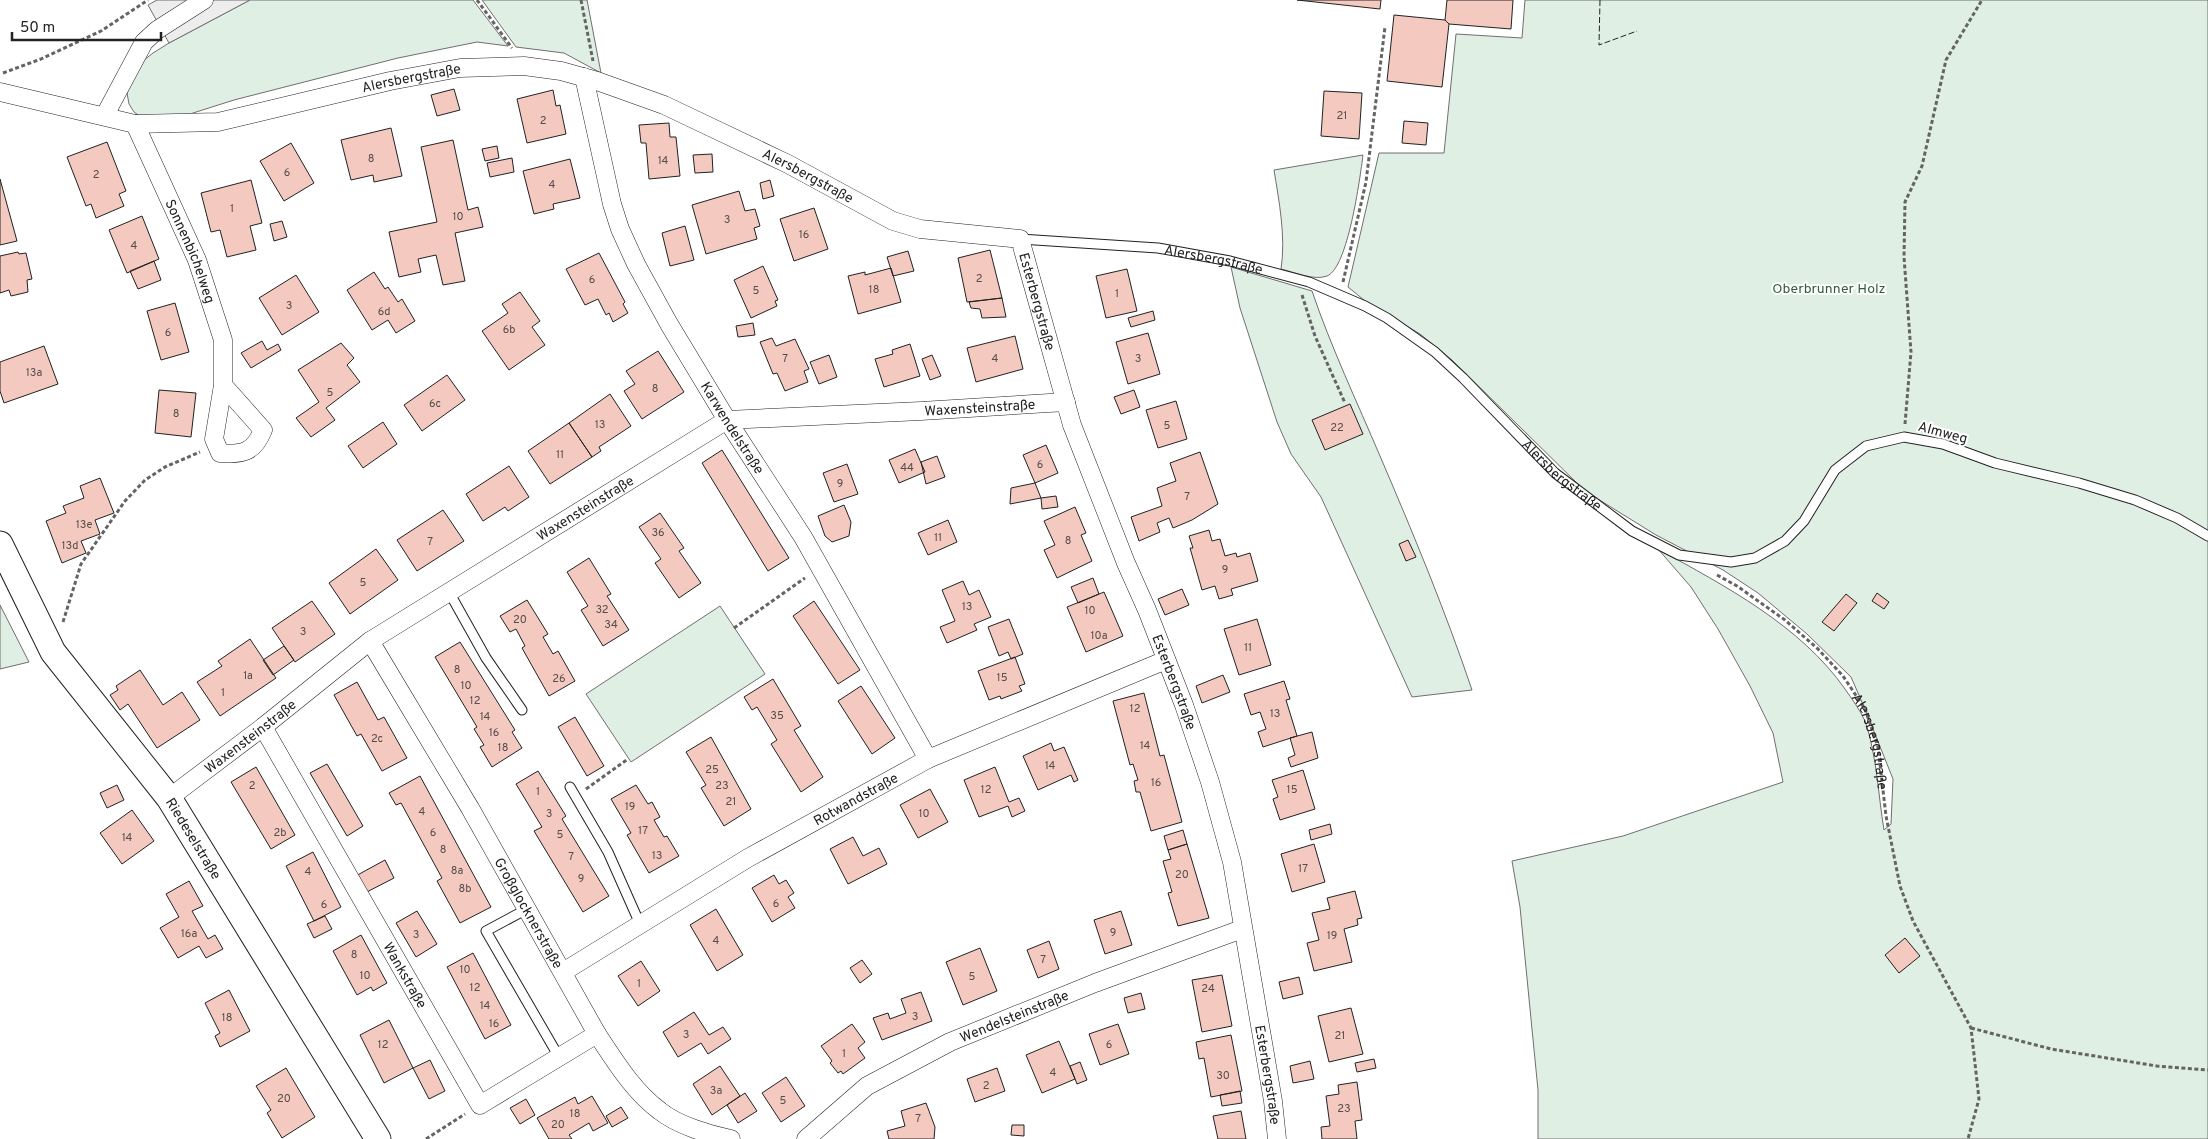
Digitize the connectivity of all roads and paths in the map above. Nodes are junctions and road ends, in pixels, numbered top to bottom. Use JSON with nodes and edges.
{"nodes":[{"id":1,"x":148,"y":0,"type":"edge"},
{"id":2,"x":204,"y":0,"type":"edge"},
{"id":3,"x":478,"y":0,"type":"edge"},
{"id":4,"x":581,"y":0,"type":"edge"},
{"id":5,"x":1982,"y":0,"type":"edge"},
{"id":6,"x":1386,"y":27,"type":"dead end"},
{"id":7,"x":524,"y":66,"type":"junction"},
{"id":8,"x":0,"y":74,"type":"edge"},
{"id":9,"x":590,"y":79,"type":"junction"},
{"id":10,"x":0,"y":92,"type":"edge"},
{"id":11,"x":105,"y":115,"type":"junction"},
{"id":12,"x":135,"y":124,"type":"junction"},
{"id":13,"x":1020,"y":239,"type":"junction"},
{"id":14,"x":1299,"y":279,"type":"junction"},
{"id":15,"x":1340,"y":294,"type":"junction"},
{"id":16,"x":223,"y":385,"type":"junction"},
{"id":17,"x":1066,"y":402,"type":"junction"},
{"id":18,"x":1344,"y":403,"type":"dead end"},
{"id":19,"x":727,"y":420,"type":"junction"},
{"id":20,"x":1904,"y":437,"type":"junction"},
{"id":21,"x":217,"y":445,"type":"junction"},
{"id":22,"x":2208,"y":536,"type":"edge"},
{"id":23,"x":0,"y":544,"type":"edge"},
{"id":24,"x":1679,"y":555,"type":"joint"},
{"id":25,"x":820,"y":567,"type":"junction"},
{"id":26,"x":1712,"y":572,"type":"dead end"},
{"id":27,"x":449,"y":592,"type":"junction"},
{"id":28,"x":734,"y":628,"type":"dead end"},
{"id":29,"x":370,"y":640,"type":"junction"},
{"id":30,"x":53,"y":652,"type":"junction"},
{"id":31,"x":1166,"y":660,"type":"junction"},
{"id":32,"x":522,"y":710,"type":"dead end"},
{"id":33,"x":263,"y":727,"type":"junction"},
{"id":34,"x":628,"y":759,"type":"dead end"},
{"id":35,"x":928,"y":759,"type":"junction"},
{"id":36,"x":570,"y":786,"type":"dead end"},
{"id":37,"x":576,"y":797,"type":"junction"},
{"id":38,"x":169,"y":798,"type":"junction"},
{"id":39,"x":527,"y":908,"type":"junction"},
{"id":40,"x":640,"y":924,"type":"junction"},
{"id":41,"x":1242,"y":929,"type":"junction"},
{"id":42,"x":562,"y":972,"type":"junction"},
{"id":43,"x":1971,"y":1028,"type":"junction"},
{"id":44,"x":597,"y":1034,"type":"junction"},
{"id":45,"x":559,"y":1057,"type":"junction"},
{"id":46,"x":2208,"y":1070,"type":"edge"},
{"id":47,"x":480,"y":1105,"type":"junction"},
{"id":48,"x":378,"y":1139,"type":"edge"},
{"id":49,"x":426,"y":1139,"type":"edge"},
{"id":50,"x":731,"y":1139,"type":"edge"},
{"id":51,"x":806,"y":1139,"type":"edge"},
{"id":52,"x":1277,"y":1139,"type":"edge"},
{"id":53,"x":1968,"y":1139,"type":"edge"}],
"edges":[{"from":1,"to":8,"type":"path"},
{"from":2,"to":11,"type":"street"},
{"from":3,"to":7,"type":"path"},
{"from":4,"to":9,"type":"path"},
{"from":5,"to":20,"type":"path"},
{"from":6,"to":15,"type":"path"},
{"from":7,"to":9,"type":"street","name":"Alersbergstraße"},
{"from":7,"to":12,"type":"street","name":"Alersbergstraße"},
{"from":9,"to":13,"type":"street","name":"Alersbergstraße"},
{"from":9,"to":19,"type":"street","name":"Karwendelstraße"},
{"from":10,"to":11,"type":"street","name":"Alersbergstraße"},
{"from":11,"to":12,"type":"street","name":"Alersbergstraße"},
{"from":12,"to":16,"type":"street","name":"Sonnenbichelweg"},
{"from":13,"to":14,"type":"lane","name":"Alersbergstraße"},
{"from":13,"to":17,"type":"street","name":"Esterbergstraße"},
{"from":14,"to":15,"type":"lane","name":"Alersbergstraße"},
{"from":14,"to":18,"type":"path"},
{"from":15,"to":24,"type":"lane","name":"Alersbergstraße"},
{"from":16,"to":21,"type":"street","name":"Sonnenbichelweg"},
{"from":16,"to":21,"type":"street"},
{"from":17,"to":19,"type":"street","name":"Waxensteinstraße"},
{"from":17,"to":31,"type":"street","name":"Esterbergstraße"},
{"from":19,"to":25,"type":"street","name":"Karwendelstraße"},
{"from":19,"to":27,"type":"street","name":"Waxensteinstraße"},
{"from":20,"to":22,"type":"lane","name":"Almweg"},
{"from":20,"to":24,"type":"lane","name":"Almweg"},
{"from":21,"to":30,"type":"path"},
{"from":23,"to":30,"type":"street","name":"Riedeselstraße"},
{"from":25,"to":28,"type":"path"},
{"from":25,"to":35,"type":"street","name":"Karwendelstraße"},
{"from":26,"to":43,"type":"path","name":"Alersbergstraße"},
{"from":27,"to":29,"type":"street","name":"Waxensteinstraße"},
{"from":27,"to":32,"type":"lane"},
{"from":29,"to":33,"type":"street","name":"Waxensteinstraße"},
{"from":29,"to":39,"type":"street","name":"Großglocknerstraße"},
{"from":30,"to":38,"type":"street","name":"Riedeselstraße"},
{"from":31,"to":35,"type":"street","name":"Rotwandstraße"},
{"from":31,"to":41,"type":"street","name":"Esterbergstraße"},
{"from":33,"to":38,"type":"street","name":"Waxensteinstraße"},
{"from":33,"to":47,"type":"street","name":"Wankstraße"},
{"from":34,"to":37,"type":"path"},
{"from":35,"to":40,"type":"street","name":"Rotwandstraße"},
{"from":36,"to":37,"type":"lane"},
{"from":37,"to":40,"type":"lane"},
{"from":38,"to":48,"type":"street","name":"Riedeselstraße"},
{"from":39,"to":42,"type":"street","name":"Großglocknerstraße"},
{"from":39,"to":45,"type":"lane"},
{"from":40,"to":42,"type":"street","name":"Rotwandstraße"},
{"from":41,"to":51,"type":"street","name":"Wendelsteinstraße"},
{"from":41,"to":52,"type":"street","name":"Esterbergstraße"},
{"from":42,"to":44,"type":"street","name":"Großglocknerstraße"},
{"from":43,"to":46,"type":"path"},
{"from":43,"to":53,"type":"path","name":"Alersbergstraße"},
{"from":44,"to":45,"type":"street"},
{"from":44,"to":50,"type":"street","name":"Großglocknerstraße"},
{"from":45,"to":47,"type":"street"},
{"from":47,"to":49,"type":"path"}]}
